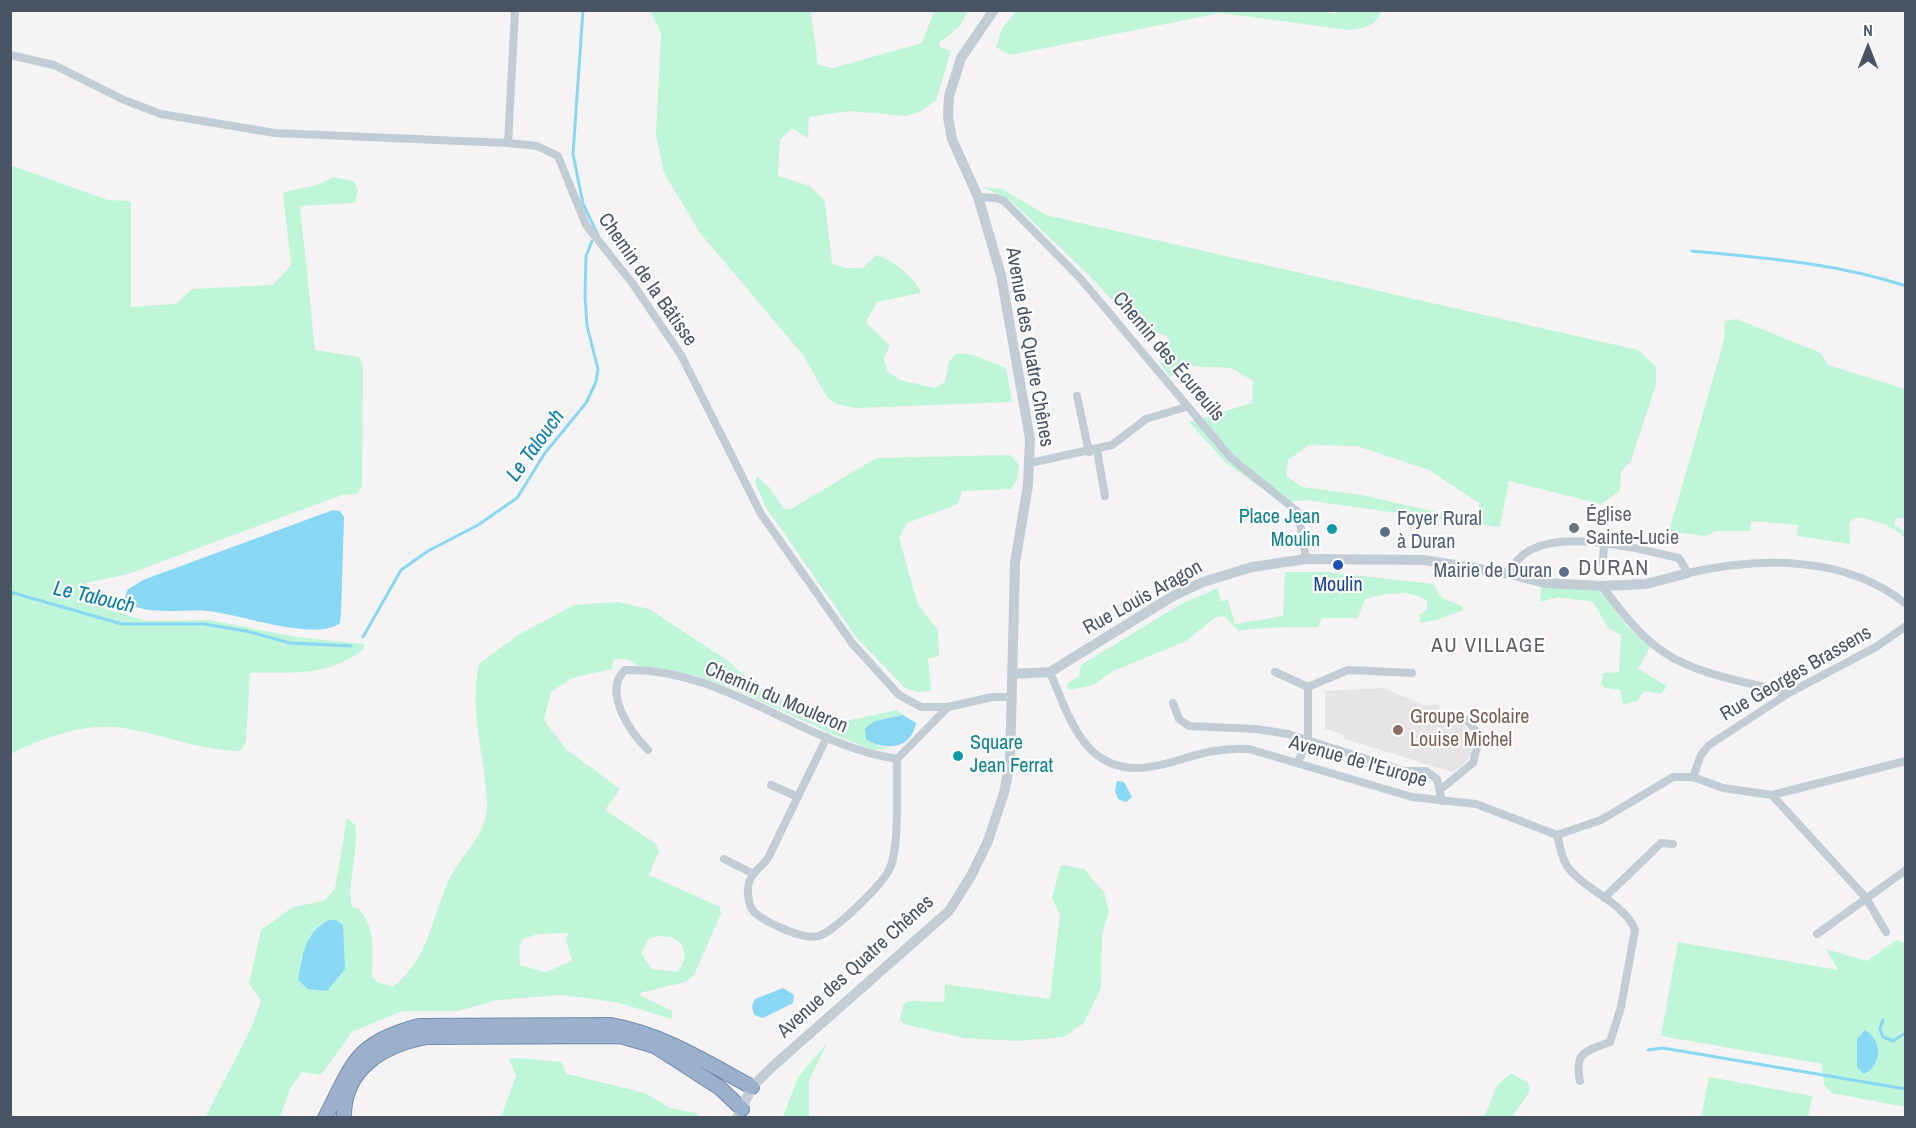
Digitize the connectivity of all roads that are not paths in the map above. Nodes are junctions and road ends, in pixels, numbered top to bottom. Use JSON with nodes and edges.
{"nodes":[{"id":1,"x":515,"y":10,"type":"edge"},
{"id":2,"x":994,"y":10,"type":"edge"},
{"id":3,"x":10,"y":55,"type":"edge"},
{"id":4,"x":508,"y":143,"type":"junction"},
{"id":5,"x":978,"y":197,"type":"junction"},
{"id":6,"x":1077,"y":396,"type":"dead end"},
{"id":7,"x":1186,"y":407,"type":"junction"},
{"id":8,"x":1093,"y":451,"type":"junction"},
{"id":9,"x":1030,"y":463,"type":"junction"},
{"id":10,"x":1105,"y":496,"type":"dead end"},
{"id":11,"x":1604,"y":542,"type":"junction"},
{"id":12,"x":1306,"y":559,"type":"junction"},
{"id":13,"x":1603,"y":563,"type":"dead end"},
{"id":14,"x":1688,"y":573,"type":"junction"},
{"id":15,"x":1510,"y":574,"type":"junction"},
{"id":16,"x":1602,"y":586,"type":"junction"},
{"id":17,"x":1905,"y":604,"type":"edge"},
{"id":18,"x":1905,"y":626,"type":"edge"},
{"id":19,"x":1050,"y":672,"type":"junction"},
{"id":20,"x":1275,"y":672,"type":"dead end"},
{"id":21,"x":1412,"y":673,"type":"dead end"},
{"id":22,"x":1012,"y":674,"type":"junction"},
{"id":23,"x":1308,"y":687,"type":"junction"},
{"id":24,"x":1789,"y":693,"type":"junction"},
{"id":25,"x":1012,"y":697,"type":"junction"},
{"id":26,"x":1173,"y":703,"type":"dead end"},
{"id":27,"x":948,"y":707,"type":"junction"},
{"id":28,"x":1467,"y":720,"type":"dead end"},
{"id":29,"x":827,"y":737,"type":"junction"},
{"id":30,"x":1308,"y":740,"type":"junction"},
{"id":31,"x":648,"y":750,"type":"dead end"},
{"id":32,"x":897,"y":759,"type":"junction"},
{"id":33,"x":1905,"y":761,"type":"edge"},
{"id":34,"x":1298,"y":762,"type":"junction"},
{"id":35,"x":1693,"y":777,"type":"junction"},
{"id":36,"x":771,"y":785,"type":"dead end"},
{"id":37,"x":1441,"y":789,"type":"junction"},
{"id":38,"x":1773,"y":795,"type":"junction"},
{"id":39,"x":798,"y":797,"type":"junction"},
{"id":40,"x":1442,"y":801,"type":"junction"},
{"id":41,"x":1557,"y":835,"type":"junction"},
{"id":42,"x":1673,"y":844,"type":"dead end"},
{"id":43,"x":724,"y":859,"type":"dead end"},
{"id":44,"x":1905,"y":870,"type":"edge"},
{"id":45,"x":752,"y":873,"type":"junction"},
{"id":46,"x":1604,"y":898,"type":"junction"},
{"id":47,"x":1866,"y":898,"type":"junction"},
{"id":48,"x":1886,"y":932,"type":"dead end"},
{"id":49,"x":1817,"y":934,"type":"dead end"},
{"id":50,"x":1580,"y":1081,"type":"dead end"},
{"id":51,"x":752,"y":1087,"type":"junction"},
{"id":52,"x":739,"y":1113,"type":"edge"},
{"id":53,"x":325,"y":1118,"type":"edge"},
{"id":54,"x":344,"y":1118,"type":"edge"}],
"edges":[{"from":1,"to":4,"type":"street"},
{"from":2,"to":5,"type":"street","name":"Avenue des Quatre Chênes"},
{"from":3,"to":4,"type":"street","name":"Chemin de la Bâtisse"},
{"from":4,"to":27,"type":"street","name":"Chemin de la Bâtisse"},
{"from":5,"to":7,"type":"street","name":"Chemin des Écureuils"},
{"from":5,"to":9,"type":"street","name":"Avenue des Quatre Chênes"},
{"from":6,"to":8,"type":"street"},
{"from":7,"to":8,"type":"street"},
{"from":7,"to":12,"type":"street","name":"Chemin des Écureuils"},
{"from":8,"to":9,"type":"street"},
{"from":8,"to":10,"type":"street"},
{"from":9,"to":22,"type":"street","name":"Avenue des Quatre Chênes"},
{"from":11,"to":13,"type":"street"},
{"from":11,"to":14,"type":"street"},
{"from":11,"to":15,"type":"street"},
{"from":12,"to":15,"type":"street","name":"Rue Louis Aragon"},
{"from":12,"to":19,"type":"street","name":"Rue Louis Aragon"},
{"from":14,"to":16,"type":"street","name":"Rue Louis Aragon"},
{"from":14,"to":17,"type":"street"},
{"from":15,"to":16,"type":"street","name":"Rue Louis Aragon"},
{"from":16,"to":24,"type":"street"},
{"from":18,"to":24,"type":"street","name":"Rue Georges Brassens"},
{"from":19,"to":22,"type":"street","name":"Rue Louis Aragon"},
{"from":19,"to":34,"type":"street","name":"Avenue de l'Europe"},
{"from":20,"to":23,"type":"street"},
{"from":21,"to":23,"type":"street"},
{"from":22,"to":25,"type":"street","name":"Avenue des Quatre Chênes"},
{"from":23,"to":30,"type":"street"},
{"from":24,"to":35,"type":"street","name":"Rue Georges Brassens"},
{"from":25,"to":27,"type":"street"},
{"from":25,"to":51,"type":"street","name":"Avenue des Quatre Chênes"},
{"from":26,"to":30,"type":"street"},
{"from":27,"to":32,"type":"street"},
{"from":28,"to":37,"type":"street"},
{"from":29,"to":31,"type":"street","name":"Chemin du Mouleron"},
{"from":29,"to":32,"type":"street","name":"Chemin du Mouleron"},
{"from":29,"to":39,"type":"street"},
{"from":30,"to":34,"type":"street"},
{"from":30,"to":37,"type":"street"},
{"from":32,"to":45,"type":"street"},
{"from":33,"to":38,"type":"street"},
{"from":34,"to":40,"type":"street","name":"Avenue de l'Europe"},
{"from":35,"to":38,"type":"street"},
{"from":35,"to":41,"type":"street"},
{"from":36,"to":39,"type":"street"},
{"from":37,"to":40,"type":"street"},
{"from":38,"to":47,"type":"street"},
{"from":39,"to":45,"type":"street"},
{"from":40,"to":41,"type":"street","name":"Avenue de l'Europe"},
{"from":41,"to":46,"type":"street"},
{"from":42,"to":46,"type":"street"},
{"from":43,"to":45,"type":"street"},
{"from":44,"to":47,"type":"street"},
{"from":46,"to":50,"type":"street"},
{"from":47,"to":48,"type":"street"},
{"from":47,"to":49,"type":"street"},
{"from":51,"to":52,"type":"street","name":"Avenue des Quatre Chênes"},
{"from":51,"to":53,"type":"highway"},
{"from":52,"to":54,"type":"highway"}]}
